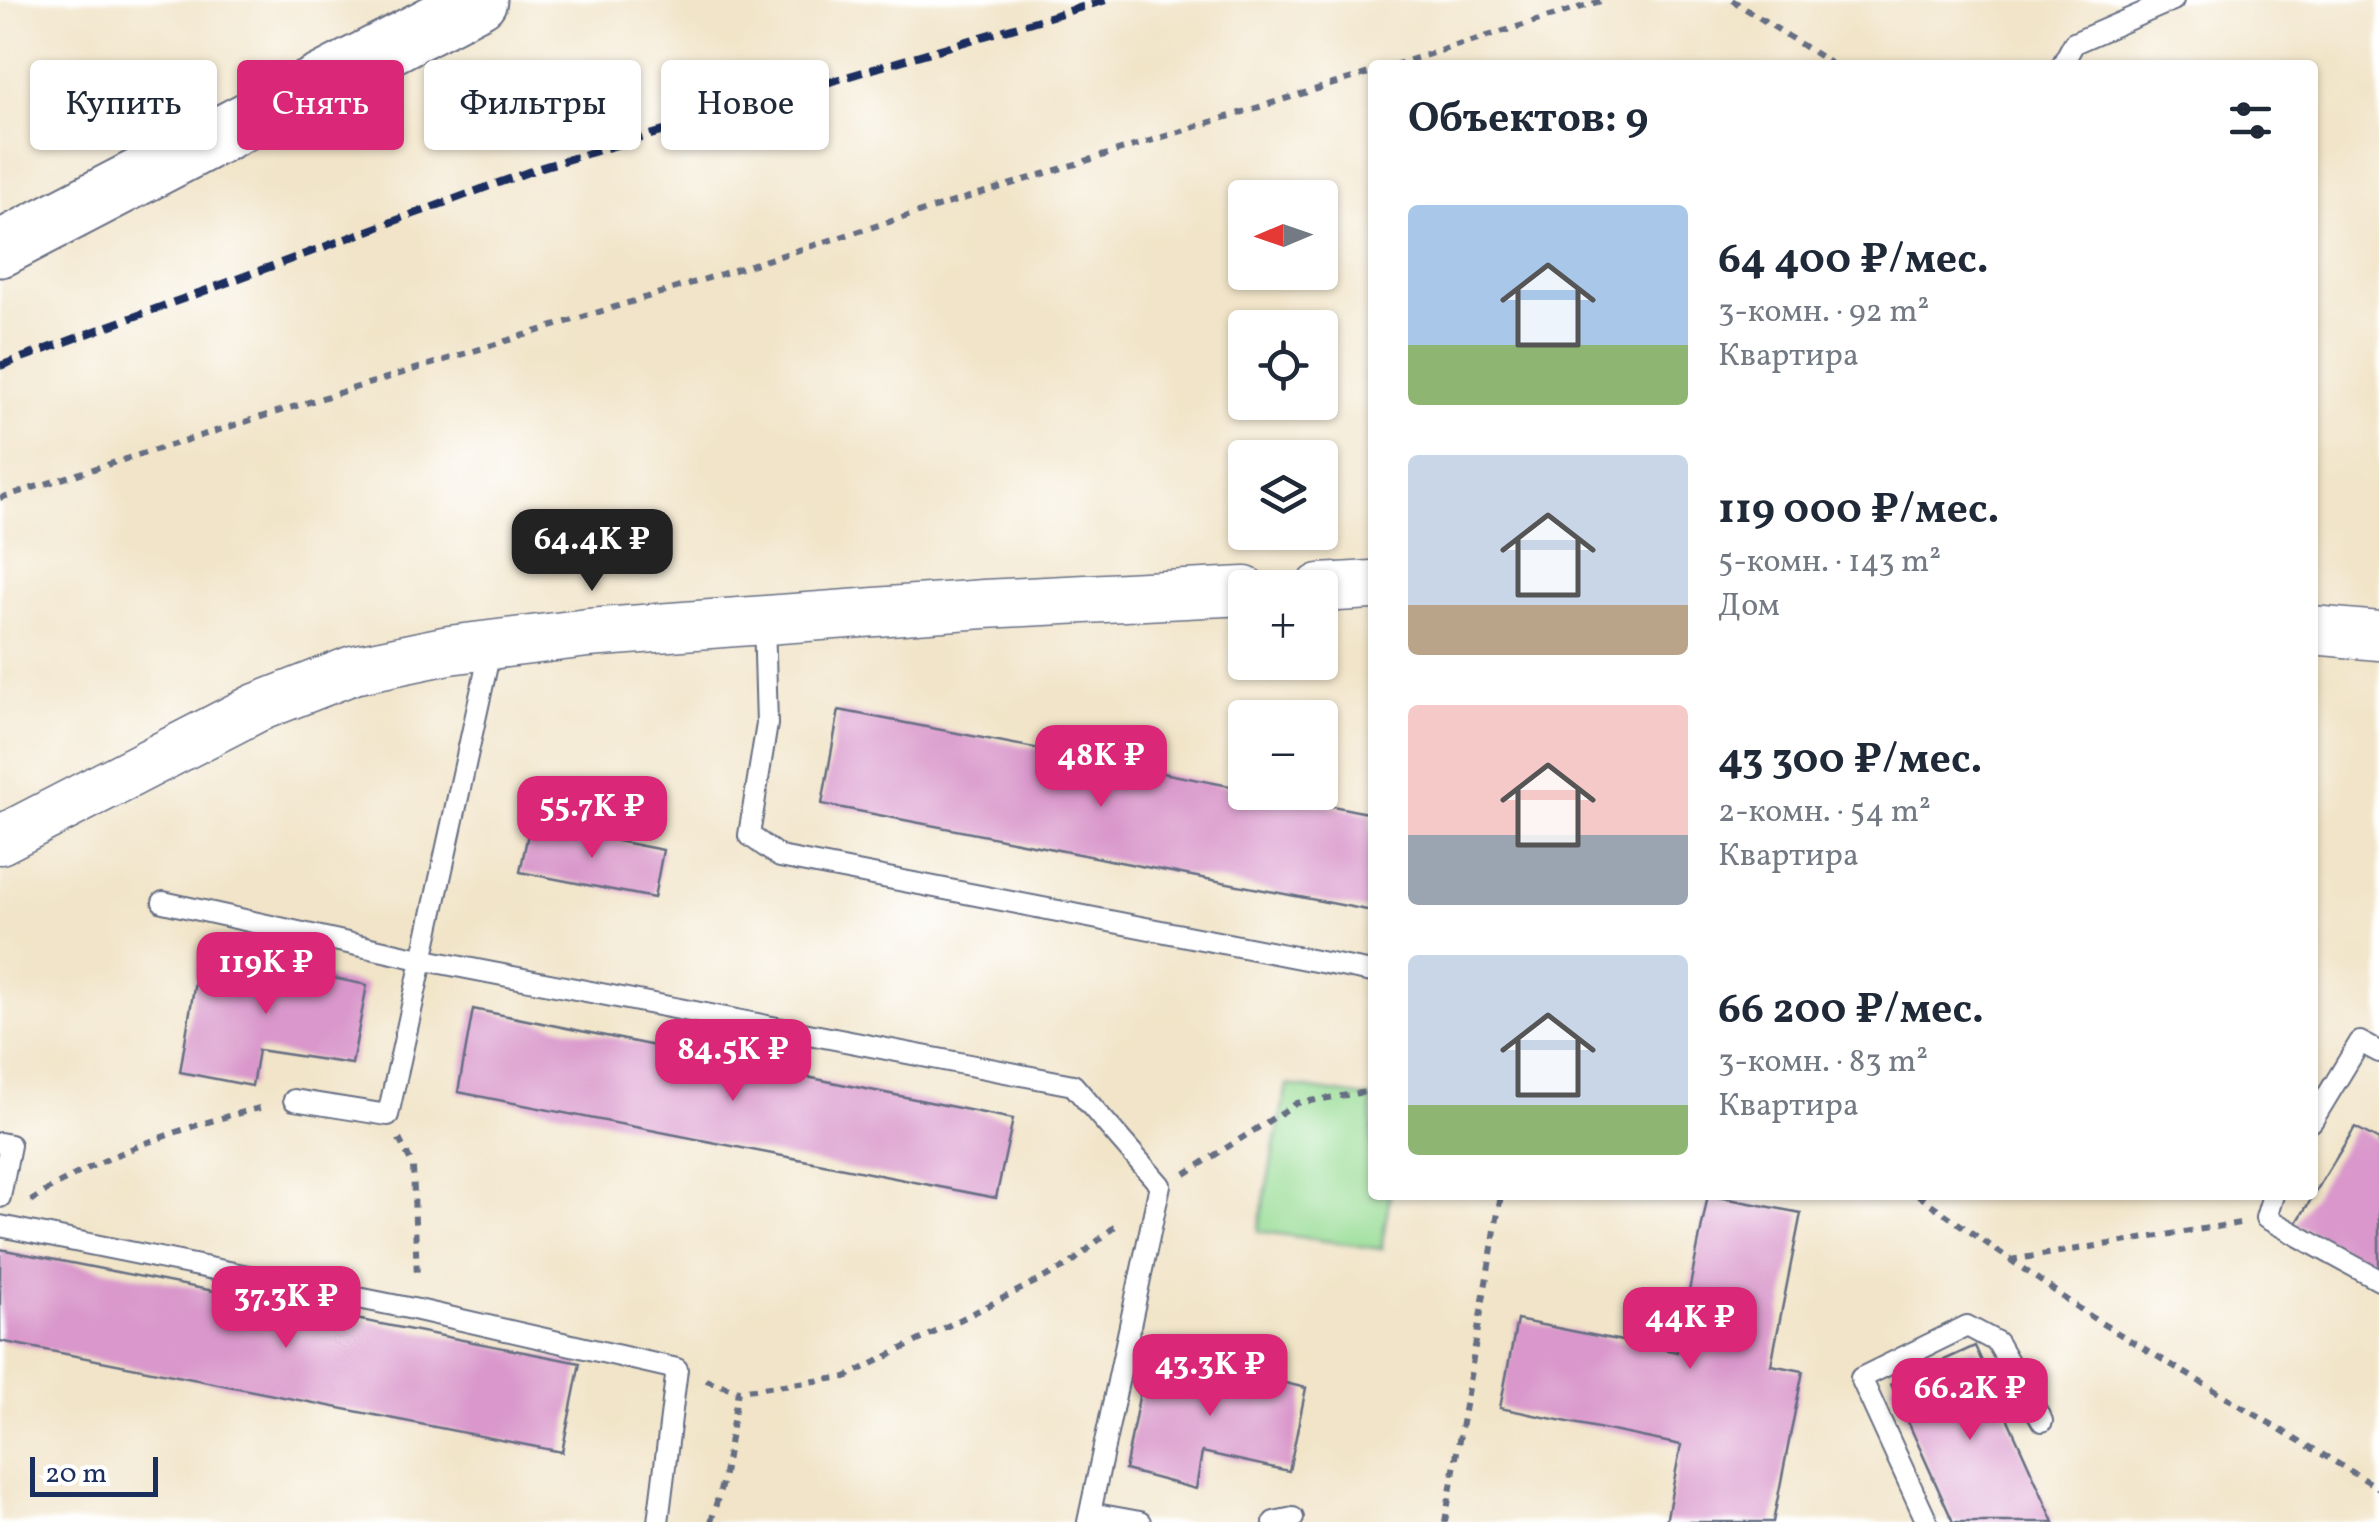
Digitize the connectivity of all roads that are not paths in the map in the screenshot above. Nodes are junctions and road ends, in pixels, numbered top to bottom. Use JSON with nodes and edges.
{"nodes":[{"id":1,"x":479,"y":0,"type":"edge"},
{"id":2,"x":2173,"y":0,"type":"edge"},
{"id":3,"x":2065,"y":60,"type":"edge"},
{"id":4,"x":0,"y":249,"type":"edge"},
{"id":5,"x":1368,"y":585,"type":"edge"},
{"id":6,"x":1338,"y":587,"type":"edge"},
{"id":7,"x":1228,"y":592,"type":"edge"},
{"id":8,"x":764,"y":620,"type":"junction"},
{"id":9,"x":2318,"y":631,"type":"edge"},
{"id":10,"x":2379,"y":636,"type":"edge"},
{"id":11,"x":492,"y":644,"type":"junction"},
{"id":12,"x":0,"y":840,"type":"edge"},
{"id":13,"x":162,"y":902,"type":"dead end"},
{"id":14,"x":420,"y":959,"type":"junction"},
{"id":15,"x":1368,"y":971,"type":"edge"},
{"id":16,"x":2379,"y":1052,"type":"edge"},
{"id":17,"x":294,"y":1100,"type":"road end"},
{"id":18,"x":2318,"y":1111,"type":"edge"},
{"id":19,"x":0,"y":1143,"type":"edge"},
{"id":20,"x":2271,"y":1200,"type":"edge"},
{"id":21,"x":8,"y":1204,"type":"edge"},
{"id":22,"x":0,"y":1226,"type":"edge"},
{"id":23,"x":2379,"y":1280,"type":"edge"},
{"id":24,"x":2042,"y":1422,"type":"dead end"},
{"id":25,"x":1089,"y":1518,"type":"edge"},
{"id":26,"x":658,"y":1522,"type":"edge"},
{"id":27,"x":1140,"y":1522,"type":"edge"},
{"id":28,"x":1927,"y":1522,"type":"edge"}],
"edges":[{"from":1,"to":4,"type":"main road"},
{"from":2,"to":3,"type":"lane"},
{"from":5,"to":6,"type":"street"},
{"from":7,"to":8,"type":"street"},
{"from":8,"to":11,"type":"street"},
{"from":8,"to":15,"type":"lane"},
{"from":9,"to":10,"type":"street"},
{"from":11,"to":12,"type":"street"},
{"from":11,"to":14,"type":"lane"},
{"from":13,"to":14,"type":"lane"},
{"from":14,"to":17,"type":"lane"},
{"from":14,"to":25,"type":"lane"},
{"from":16,"to":18,"type":"lane"},
{"from":19,"to":21,"type":"lane"},
{"from":20,"to":23,"type":"lane"},
{"from":22,"to":26,"type":"lane"},
{"from":24,"to":28,"type":"lane"},
{"from":25,"to":27,"type":"lane"}]}
